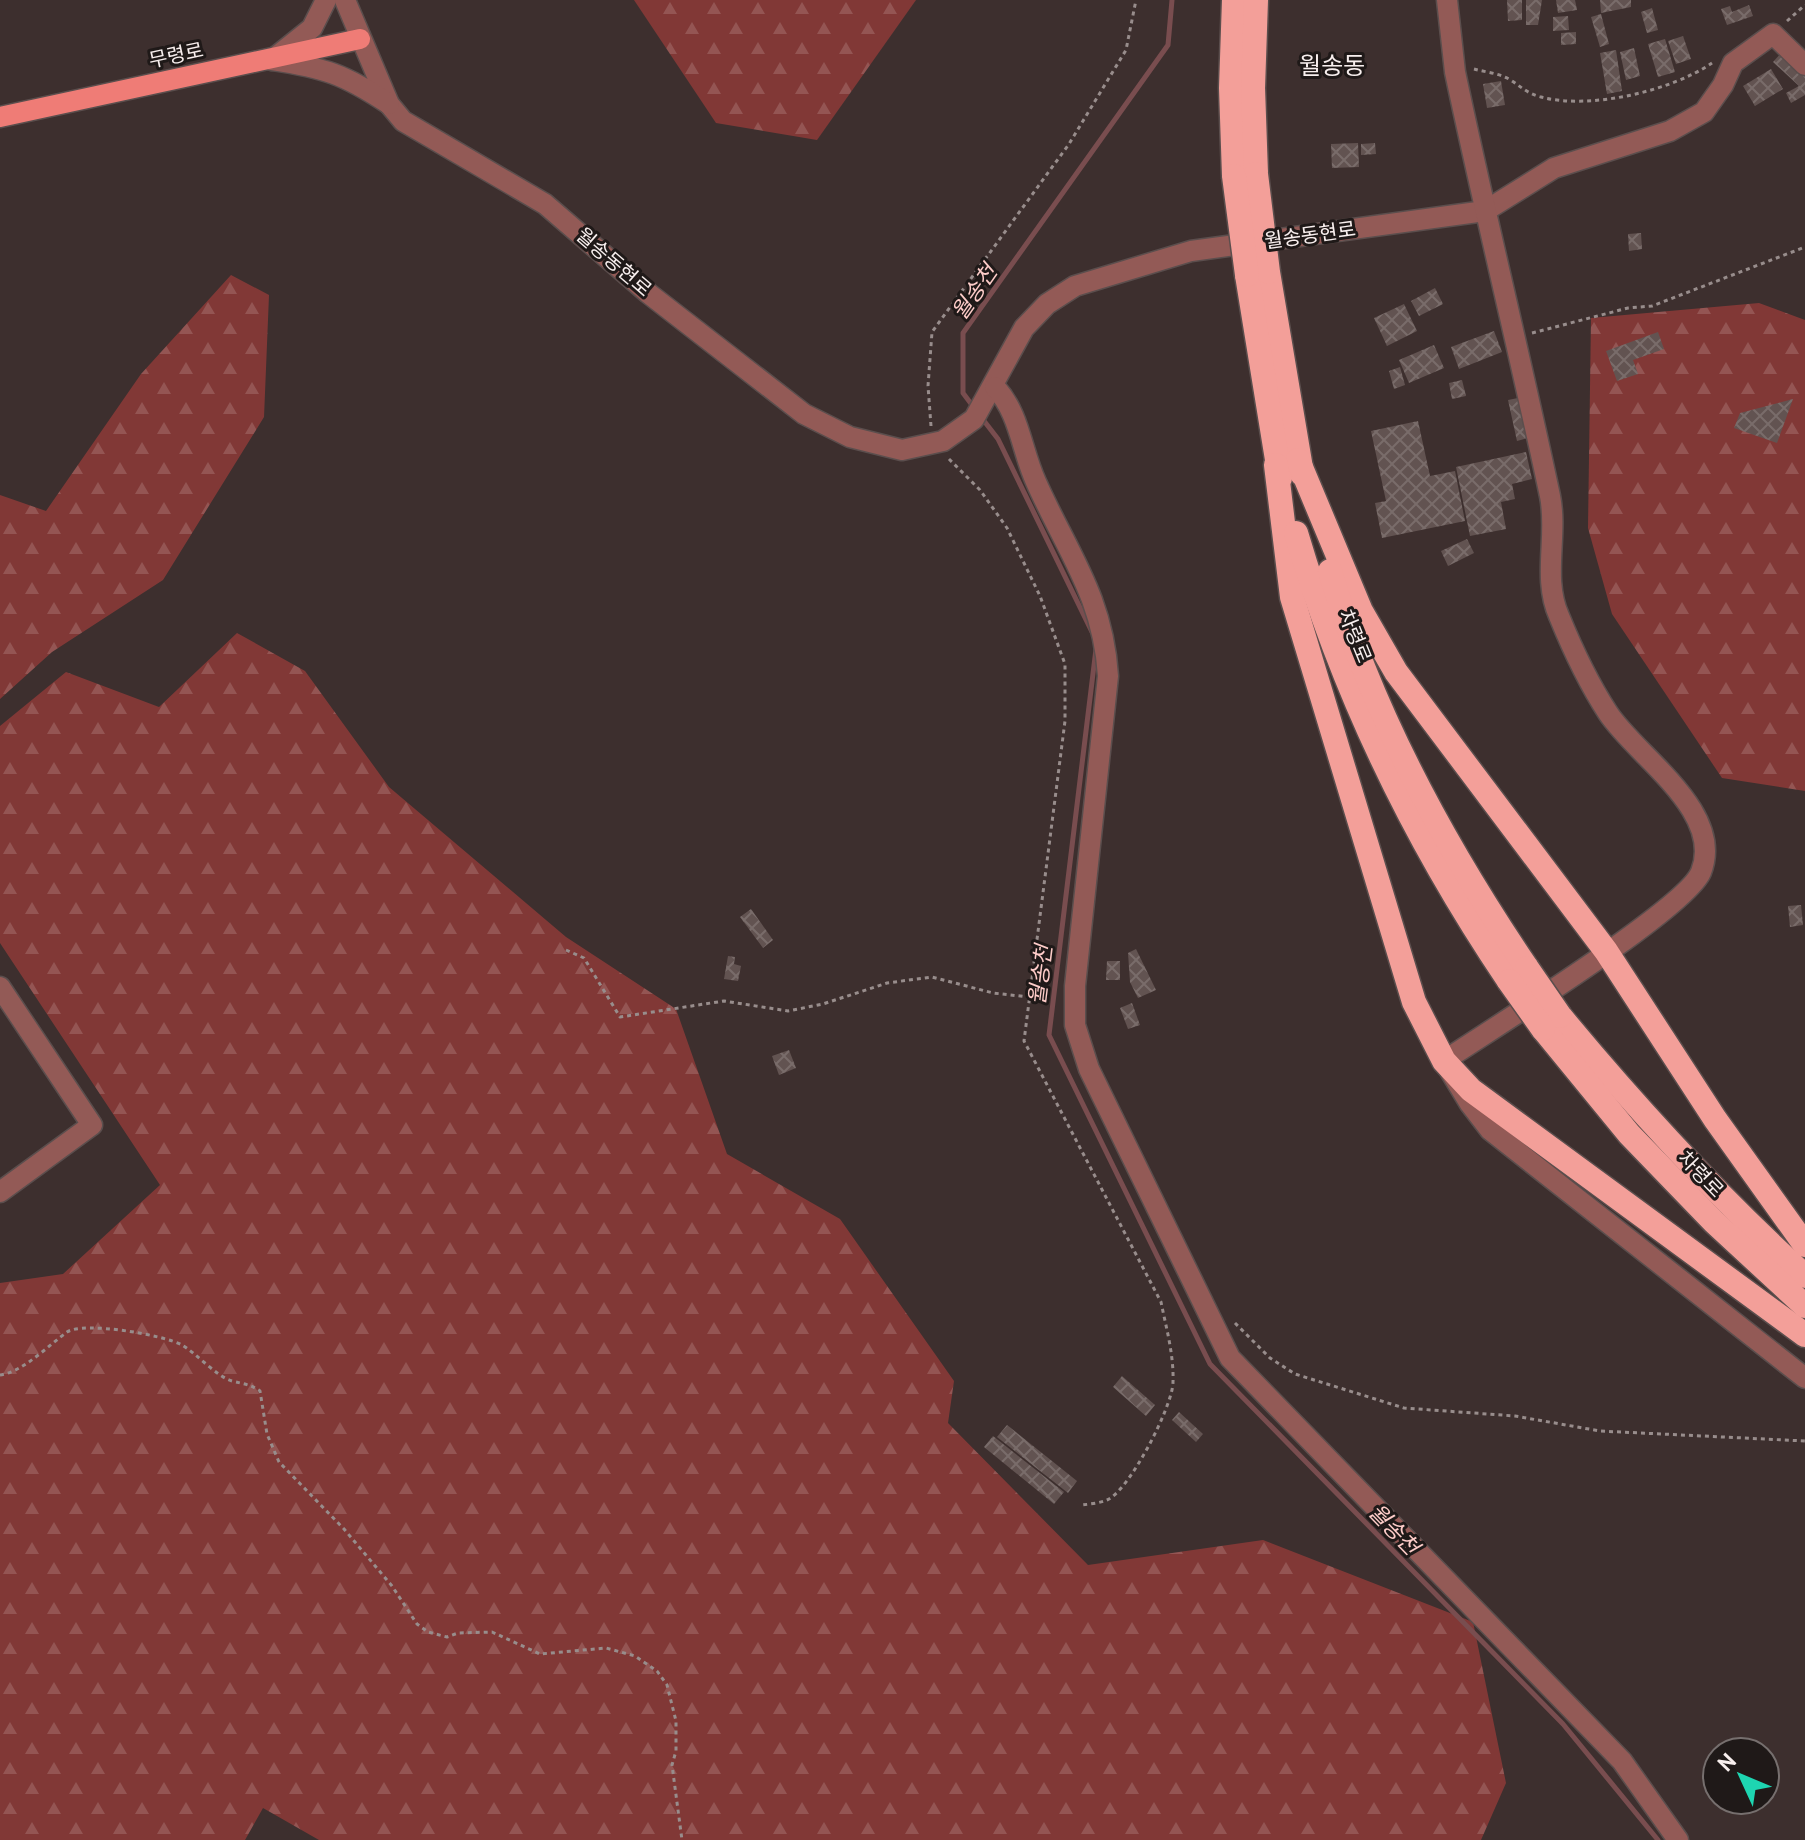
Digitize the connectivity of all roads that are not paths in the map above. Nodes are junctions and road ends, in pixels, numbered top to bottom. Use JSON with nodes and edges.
{"nodes":[{"id":1,"x":326,"y":0,"type":"edge"},
{"id":2,"x":345,"y":0,"type":"edge"},
{"id":3,"x":1234,"y":0,"type":"edge"},
{"id":4,"x":1256,"y":0,"type":"edge"},
{"id":5,"x":1447,"y":0,"type":"edge"},
{"id":6,"x":360,"y":39,"type":"junction"},
{"id":7,"x":272,"y":60,"type":"junction"},
{"id":8,"x":1805,"y":65,"type":"edge"},
{"id":9,"x":389,"y":104,"type":"junction"},
{"id":10,"x":0,"y":117,"type":"edge"},
{"id":11,"x":1245,"y":175,"type":"junction"},
{"id":12,"x":1485,"y":211,"type":"junction"},
{"id":13,"x":991,"y":395,"type":"junction"},
{"id":14,"x":1287,"y":462,"type":"junction"},
{"id":15,"x":1606,"y":951,"type":"junction"},
{"id":16,"x":0,"y":987,"type":"edge"},
{"id":17,"x":1551,"y":1023,"type":"junction"},
{"id":18,"x":1444,"y":1061,"type":"junction"},
{"id":19,"x":0,"y":1192,"type":"edge"},
{"id":20,"x":1805,"y":1245,"type":"edge"},
{"id":21,"x":1805,"y":1276,"type":"edge"},
{"id":22,"x":1805,"y":1306,"type":"edge"},
{"id":23,"x":1805,"y":1335,"type":"edge"},
{"id":24,"x":1805,"y":1378,"type":"edge"},
{"id":25,"x":1678,"y":1840,"type":"edge"}],
"edges":[{"from":1,"to":7,"type":"street"},
{"from":2,"to":6,"type":"street","name":"월송동현로"},
{"from":3,"to":11,"type":"highway"},
{"from":4,"to":11,"type":"highway"},
{"from":5,"to":12,"type":"street"},
{"from":6,"to":7,"type":"main road","name":"무령로"},
{"from":6,"to":9,"type":"street","name":"월송동현로"},
{"from":7,"to":9,"type":"street"},
{"from":7,"to":10,"type":"main road","name":"무령로"},
{"from":8,"to":12,"type":"street"},
{"from":9,"to":13,"type":"street","name":"월송동현로"},
{"from":11,"to":14,"type":"highway","name":"차령로","bridge":true},
{"from":12,"to":13,"type":"street","name":"월송동현로"},
{"from":12,"to":15,"type":"street"},
{"from":13,"to":25,"type":"street"},
{"from":14,"to":15,"type":"highway"},
{"from":14,"to":17,"type":"highway","name":"차령로","bridge":true},
{"from":14,"to":18,"type":"highway"},
{"from":15,"to":18,"type":"street"},
{"from":15,"to":20,"type":"highway"},
{"from":16,"to":19,"type":"street"},
{"from":17,"to":21,"type":"highway","name":"차령로"},
{"from":17,"to":22,"type":"highway","name":"차령로"},
{"from":18,"to":23,"type":"highway"},
{"from":18,"to":24,"type":"street"}]}
